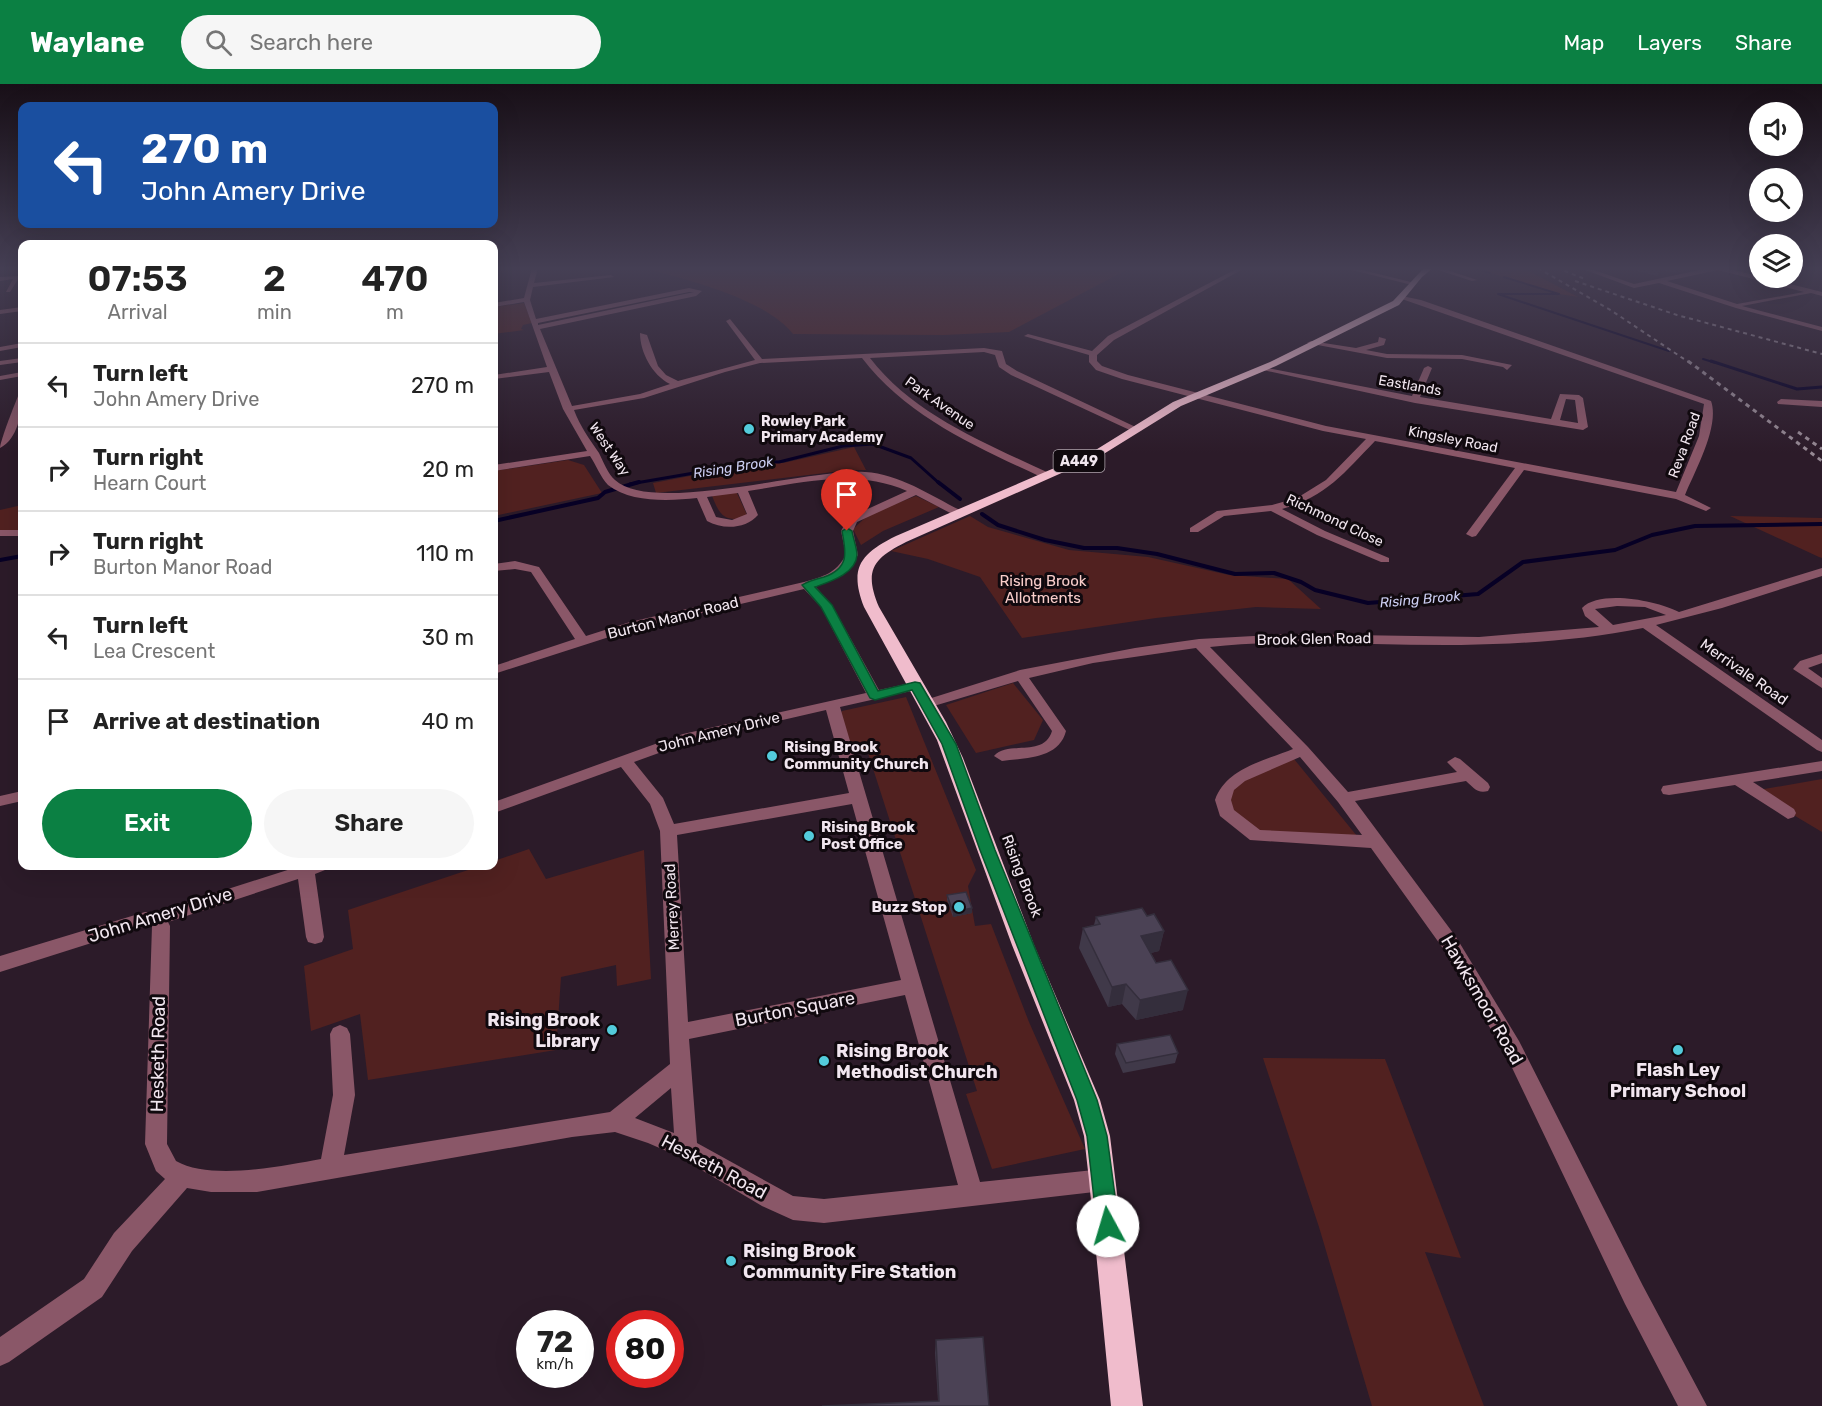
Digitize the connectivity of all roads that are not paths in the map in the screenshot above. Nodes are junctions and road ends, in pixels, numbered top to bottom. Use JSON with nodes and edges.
{"nodes":[{"id":1,"x":537,"y":330,"type":"edge"},
{"id":2,"x":737,"y":330,"type":"edge"},
{"id":3,"x":1126,"y":330,"type":"edge"},
{"id":4,"x":1338,"y":330,"type":"edge"},
{"id":5,"x":1500,"y":330,"type":"edge"},
{"id":6,"x":643,"y":335,"type":"dead end"},
{"id":7,"x":1028,"y":336,"type":"dead end"},
{"id":8,"x":1382,"y":339,"type":"dead end"},
{"id":9,"x":1311,"y":343,"type":"junction"},
{"id":10,"x":18,"y":346,"type":"edge"},
{"id":11,"x":0,"y":349,"type":"edge"},
{"id":12,"x":1350,"y":351,"type":"junction"},
{"id":13,"x":1093,"y":354,"type":"junction"},
{"id":14,"x":864,"y":355,"type":"junction"},
{"id":15,"x":18,"y":361,"type":"edge"},
{"id":16,"x":760,"y":361,"type":"junction"},
{"id":17,"x":0,"y":363,"type":"edge"},
{"id":18,"x":1428,"y":368,"type":"dead end"},
{"id":19,"x":1507,"y":368,"type":"dead end"},
{"id":20,"x":550,"y":369,"type":"junction"},
{"id":21,"x":1262,"y":369,"type":"junction"},
{"id":22,"x":18,"y":375,"type":"edge"},
{"id":23,"x":498,"y":376,"type":"edge"},
{"id":24,"x":0,"y":378,"type":"edge"},
{"id":25,"x":679,"y":385,"type":"junction"},
{"id":26,"x":1194,"y":396,"type":"junction"},
{"id":27,"x":1415,"y":400,"type":"junction"},
{"id":28,"x":1790,"y":401,"type":"dead end"},
{"id":29,"x":18,"y":402,"type":"edge"},
{"id":30,"x":1822,"y":404,"type":"edge"},
{"id":31,"x":567,"y":409,"type":"junction"},
{"id":32,"x":1554,"y":422,"type":"dead end"},
{"id":33,"x":1137,"y":430,"type":"junction"},
{"id":34,"x":1372,"y":439,"type":"junction"},
{"id":35,"x":0,"y":444,"type":"edge"},
{"id":36,"x":594,"y":453,"type":"junction"},
{"id":37,"x":498,"y":467,"type":"edge"},
{"id":38,"x":1521,"y":467,"type":"junction"},
{"id":39,"x":1045,"y":474,"type":"junction"},
{"id":40,"x":741,"y":488,"type":"junction"},
{"id":41,"x":914,"y":492,"type":"junction"},
{"id":42,"x":700,"y":493,"type":"junction"},
{"id":43,"x":1679,"y":496,"type":"junction"},
{"id":44,"x":1273,"y":508,"type":"junction"},
{"id":45,"x":1706,"y":508,"type":"dead end"},
{"id":46,"x":958,"y":513,"type":"junction"},
{"id":47,"x":1194,"y":530,"type":"dead end"},
{"id":48,"x":0,"y":533,"type":"edge"},
{"id":49,"x":18,"y":533,"type":"edge"},
{"id":50,"x":1472,"y":534,"type":"dead end"},
{"id":51,"x":1385,"y":560,"type":"dead end"},
{"id":52,"x":498,"y":567,"type":"edge"},
{"id":53,"x":1822,"y":572,"type":"edge"},
{"id":54,"x":807,"y":585,"type":"junction"},
{"id":55,"x":1678,"y":617,"type":"junction"},
{"id":56,"x":1646,"y":624,"type":"junction"},
{"id":57,"x":1610,"y":629,"type":"junction"},
{"id":58,"x":583,"y":641,"type":"junction"},
{"id":59,"x":1199,"y":643,"type":"junction"},
{"id":60,"x":1822,"y":658,"type":"edge"},
{"id":61,"x":498,"y":669,"type":"edge"},
{"id":62,"x":1020,"y":674,"type":"junction"},
{"id":63,"x":1822,"y":684,"type":"edge"},
{"id":64,"x":921,"y":695,"type":"junction"},
{"id":65,"x":875,"y":696,"type":"junction"},
{"id":66,"x":832,"y":706,"type":"junction"},
{"id":67,"x":1822,"y":747,"type":"edge"},
{"id":68,"x":1303,"y":750,"type":"junction"},
{"id":69,"x":1002,"y":756,"type":"dead end"},
{"id":70,"x":623,"y":759,"type":"junction"},
{"id":71,"x":1455,"y":762,"type":"dead end"},
{"id":72,"x":1822,"y":766,"type":"edge"},
{"id":73,"x":1469,"y":775,"type":"junction"},
{"id":74,"x":1739,"y":780,"type":"junction"},
{"id":75,"x":1482,"y":787,"type":"dead end"},
{"id":76,"x":1670,"y":790,"type":"dead end"},
{"id":77,"x":18,"y":797,"type":"edge"},
{"id":78,"x":859,"y":797,"type":"junction"},
{"id":79,"x":1344,"y":798,"type":"junction"},
{"id":80,"x":0,"y":801,"type":"edge"},
{"id":81,"x":498,"y":806,"type":"edge"},
{"id":82,"x":1788,"y":813,"type":"dead end"},
{"id":83,"x":668,"y":831,"type":"junction"},
{"id":84,"x":1378,"y":842,"type":"junction"},
{"id":85,"x":306,"y":870,"type":"edge"},
{"id":86,"x":312,"y":870,"type":"edge"},
{"id":87,"x":158,"y":919,"type":"junction"},
{"id":88,"x":315,"y":937,"type":"dead end"},
{"id":89,"x":0,"y":963,"type":"edge"},
{"id":90,"x":911,"y":986,"type":"junction"},
{"id":91,"x":680,"y":1032,"type":"junction"},
{"id":92,"x":340,"y":1034,"type":"dead end"},
{"id":93,"x":680,"y":1068,"type":"junction"},
{"id":94,"x":615,"y":1122,"type":"junction"},
{"id":95,"x":686,"y":1149,"type":"junction"},
{"id":96,"x":332,"y":1167,"type":"junction"},
{"id":97,"x":184,"y":1175,"type":"junction"},
{"id":98,"x":1103,"y":1180,"type":"junction"},
{"id":99,"x":972,"y":1195,"type":"junction"},
{"id":100,"x":0,"y":1353,"type":"edge"},
{"id":101,"x":1127,"y":1406,"type":"edge"},
{"id":102,"x":1693,"y":1406,"type":"edge"}],
"edges":[{"from":1,"to":20,"type":"street","name":"West Way"},
{"from":2,"to":16,"type":"street"},
{"from":3,"to":13,"type":"street"},
{"from":4,"to":9,"type":"highway","number":"A449"},
{"from":5,"to":43,"type":"street","name":"Reva Road"},
{"from":6,"to":25,"type":"street"},
{"from":7,"to":13,"type":"street"},
{"from":8,"to":12,"type":"street"},
{"from":9,"to":12,"type":"street"},
{"from":9,"to":21,"type":"highway","number":"A449"},
{"from":10,"to":11,"type":"street"},
{"from":12,"to":19,"type":"street"},
{"from":13,"to":26,"type":"street","name":"Kingsley Road"},
{"from":14,"to":16,"type":"street"},
{"from":14,"to":33,"type":"street"},
{"from":14,"to":39,"type":"street","name":"Park Avenue"},
{"from":15,"to":17,"type":"street"},
{"from":16,"to":25,"type":"street"},
{"from":18,"to":27,"type":"street"},
{"from":20,"to":23,"type":"street"},
{"from":20,"to":31,"type":"street","name":"West Way"},
{"from":21,"to":26,"type":"highway","number":"A449"},
{"from":21,"to":27,"type":"street","name":"Eastlands"},
{"from":22,"to":24,"type":"street"},
{"from":25,"to":31,"type":"street"},
{"from":26,"to":33,"type":"highway","name":"Rising Brook","number":"A449"},
{"from":26,"to":34,"type":"street","name":"Kingsley Road"},
{"from":27,"to":32,"type":"street","name":"Eastlands"},
{"from":28,"to":30,"type":"street"},
{"from":29,"to":35,"type":"street"},
{"from":31,"to":36,"type":"street","name":"West Way"},
{"from":33,"to":39,"type":"highway","name":"Rising Brook","number":"A449"},
{"from":34,"to":38,"type":"street","name":"Kingsley Road"},
{"from":34,"to":44,"type":"street"},
{"from":36,"to":37,"type":"street"},
{"from":36,"to":42,"type":"street","name":"West Way"},
{"from":38,"to":43,"type":"street","name":"Kingsley Road"},
{"from":38,"to":50,"type":"street"},
{"from":39,"to":46,"type":"highway","name":"Rising Brook","number":"A449"},
{"from":40,"to":41,"type":"street","name":"West Way"},
{"from":40,"to":42,"type":"street","name":"West Way"},
{"from":40,"to":42,"type":"street"},
{"from":41,"to":46,"type":"street","name":"West Way"},
{"from":41,"to":54,"type":"street","name":"Burton Manor Road"},
{"from":43,"to":45,"type":"street","name":"Kingsley Road"},
{"from":44,"to":47,"type":"street"},
{"from":44,"to":51,"type":"street","name":"Richmond Close"},
{"from":46,"to":64,"type":"highway","name":"Rising Brook","number":"A449"},
{"from":48,"to":49,"type":"street"},
{"from":52,"to":58,"type":"street"},
{"from":53,"to":55,"type":"street","name":"Brook Glen Road"},
{"from":54,"to":58,"type":"street","name":"Burton Manor Road"},
{"from":54,"to":65,"type":"street"},
{"from":55,"to":56,"type":"street","name":"Brook Glen Road"},
{"from":55,"to":57,"type":"street"},
{"from":56,"to":57,"type":"street","name":"Brook Glen Road"},
{"from":56,"to":67,"type":"street","name":"Merrivale Road"},
{"from":57,"to":59,"type":"street","name":"Brook Glen Road"},
{"from":58,"to":61,"type":"street","name":"Burton Manor Road"},
{"from":59,"to":62,"type":"street","name":"Brook Glen Road"},
{"from":59,"to":68,"type":"street","name":"Hawksmoor Road"},
{"from":60,"to":63,"type":"street"},
{"from":62,"to":64,"type":"street","name":"Brook Glen Road"},
{"from":62,"to":69,"type":"street"},
{"from":64,"to":65,"type":"street","name":"John Amery Drive"},
{"from":64,"to":98,"type":"highway","name":"Rising Brook","number":"A449"},
{"from":65,"to":66,"type":"street","name":"John Amery Drive"},
{"from":66,"to":70,"type":"street","name":"John Amery Drive"},
{"from":66,"to":78,"type":"street"},
{"from":68,"to":79,"type":"street","name":"Hawksmoor Road"},
{"from":68,"to":84,"type":"street"},
{"from":70,"to":81,"type":"street","name":"John Amery Drive"},
{"from":70,"to":83,"type":"street","name":"Merrey Road"},
{"from":71,"to":73,"type":"street"},
{"from":72,"to":74,"type":"street"},
{"from":73,"to":75,"type":"street"},
{"from":73,"to":79,"type":"street"},
{"from":74,"to":76,"type":"street"},
{"from":74,"to":82,"type":"street"},
{"from":77,"to":80,"type":"street"},
{"from":78,"to":83,"type":"street"},
{"from":78,"to":90,"type":"street"},
{"from":79,"to":84,"type":"street","name":"Hawksmoor Road"},
{"from":83,"to":91,"type":"street","name":"Merrey Road"},
{"from":84,"to":102,"type":"street","name":"Hawksmoor Road"},
{"from":85,"to":87,"type":"street","name":"John Amery Drive"},
{"from":86,"to":88,"type":"street"},
{"from":87,"to":89,"type":"street","name":"John Amery Drive"},
{"from":87,"to":97,"type":"street","name":"Hesketh Road"},
{"from":90,"to":91,"type":"street","name":"Burton Square"},
{"from":90,"to":99,"type":"street"},
{"from":91,"to":93,"type":"street","name":"Merrey Road"},
{"from":92,"to":96,"type":"street"},
{"from":93,"to":94,"type":"street"},
{"from":93,"to":95,"type":"street","name":"Merrey Road"},
{"from":94,"to":95,"type":"street","name":"Hesketh Road"},
{"from":94,"to":96,"type":"street","name":"Hesketh Road"},
{"from":95,"to":99,"type":"street","name":"Hesketh Road"},
{"from":96,"to":97,"type":"street","name":"Hesketh Road"},
{"from":97,"to":100,"type":"street"},
{"from":98,"to":99,"type":"street","name":"Hesketh Road"},
{"from":98,"to":101,"type":"highway","name":"Rising Brook","number":"A449"}]}
